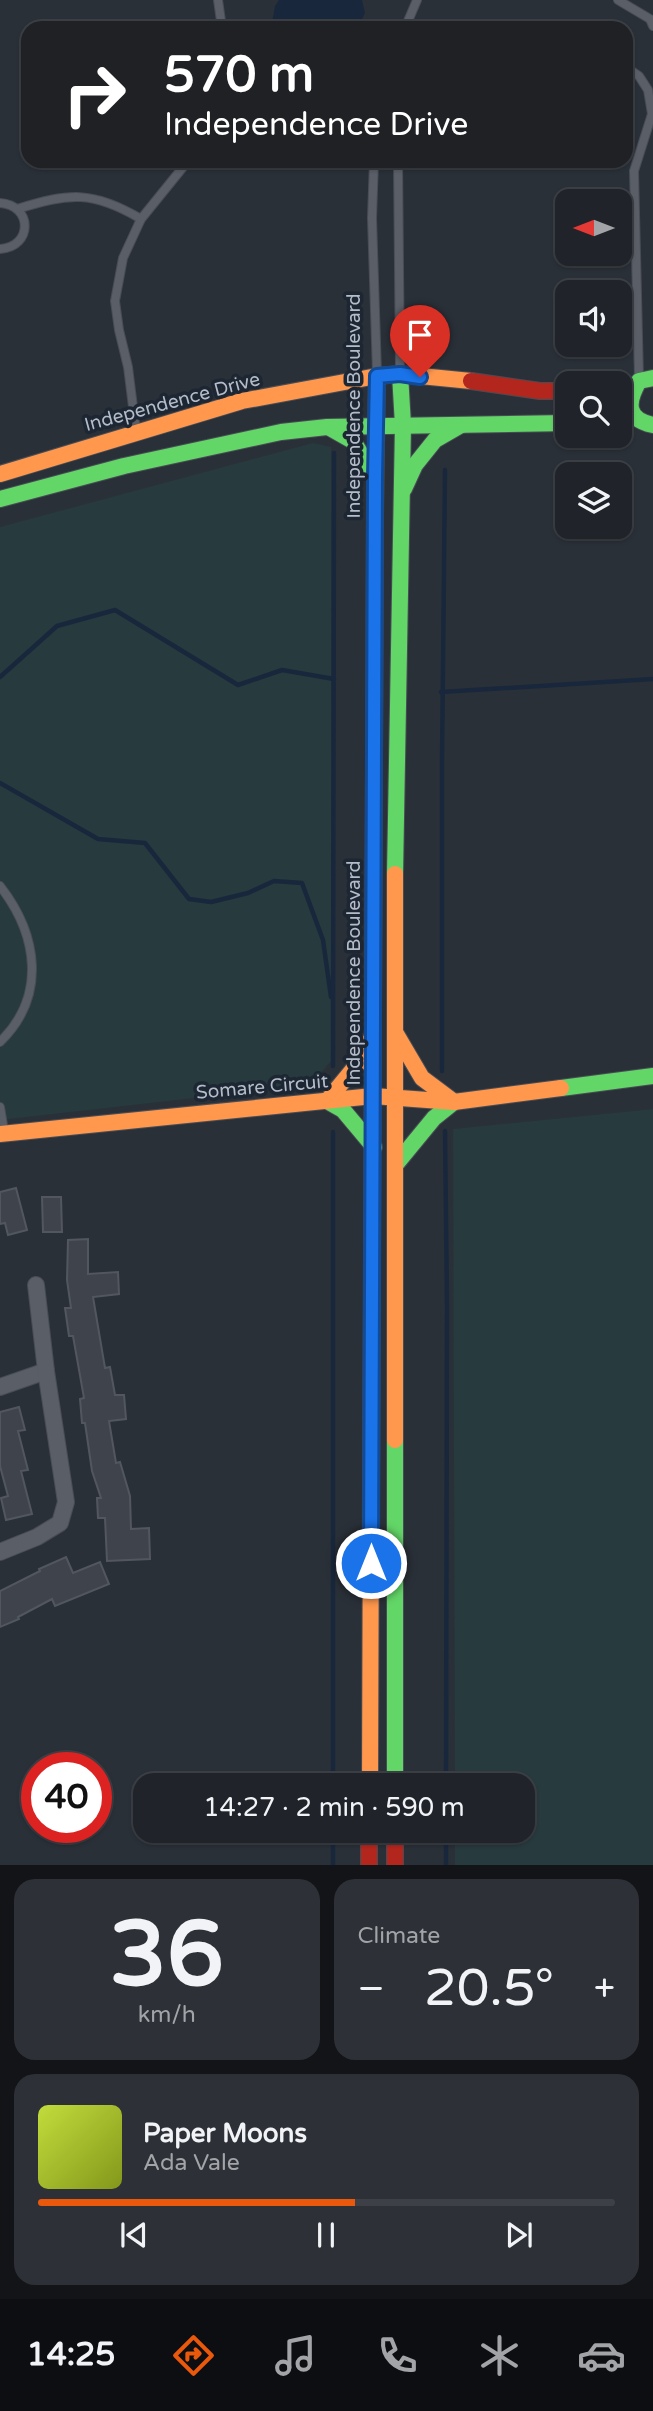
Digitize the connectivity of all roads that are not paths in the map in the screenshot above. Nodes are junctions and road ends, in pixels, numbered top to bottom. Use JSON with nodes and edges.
{"nodes":[{"id":1,"x":218,"y":0,"type":"edge"},
{"id":2,"x":417,"y":0,"type":"edge"},
{"id":3,"x":618,"y":0,"type":"edge"},
{"id":4,"x":221,"y":21,"type":"edge"},
{"id":5,"x":408,"y":21,"type":"edge"},
{"id":6,"x":653,"y":26,"type":"edge"},
{"id":7,"x":633,"y":72,"type":"edge"},
{"id":8,"x":182,"y":168,"type":"edge"},
{"id":9,"x":374,"y":168,"type":"edge"},
{"id":10,"x":398,"y":168,"type":"edge"},
{"id":11,"x":0,"y":203,"type":"edge"},
{"id":12,"x":17,"y":209,"type":"junction"},
{"id":13,"x":141,"y":219,"type":"junction"},
{"id":14,"x":0,"y":249,"type":"edge"},
{"id":15,"x":400,"y":374,"type":"junction"},
{"id":16,"x":377,"y":376,"type":"junction"},
{"id":17,"x":643,"y":381,"type":"edge"},
{"id":18,"x":555,"y":391,"type":"edge"},
{"id":19,"x":555,"y":423,"type":"edge"},
{"id":20,"x":646,"y":423,"type":"edge"},
{"id":21,"x":464,"y":424,"type":"junction"},
{"id":22,"x":403,"y":425,"type":"junction"},
{"id":23,"x":327,"y":427,"type":"junction"},
{"id":24,"x":377,"y":427,"type":"junction"},
{"id":25,"x":136,"y":431,"type":"junction"},
{"id":26,"x":240,"y":442,"type":"junction"},
{"id":27,"x":0,"y":474,"type":"edge"},
{"id":28,"x":375,"y":477,"type":"junction"},
{"id":29,"x":68,"y":480,"type":"junction"},
{"id":30,"x":401,"y":495,"type":"junction"},
{"id":31,"x":0,"y":499,"type":"edge"},
{"id":32,"x":0,"y":886,"type":"edge"},
{"id":33,"x":395,"y":1032,"type":"junction"},
{"id":34,"x":374,"y":1034,"type":"junction"},
{"id":35,"x":0,"y":1042,"type":"edge"},
{"id":36,"x":653,"y":1076,"type":"edge"},
{"id":37,"x":373,"y":1097,"type":"junction"},
{"id":38,"x":395,"y":1098,"type":"junction"},
{"id":39,"x":327,"y":1101,"type":"junction"},
{"id":40,"x":454,"y":1102,"type":"junction"},
{"id":41,"x":0,"y":1107,"type":"edge"},
{"id":42,"x":3,"y":1134,"type":"edge"},
{"id":43,"x":374,"y":1147,"type":"junction"},
{"id":44,"x":397,"y":1163,"type":"junction"},
{"id":45,"x":36,"y":1285,"type":"dead end"},
{"id":46,"x":46,"y":1371,"type":"junction"},
{"id":47,"x":0,"y":1387,"type":"edge"},
{"id":48,"x":0,"y":1552,"type":"edge"},
{"id":49,"x":370,"y":1773,"type":"edge"},
{"id":50,"x":395,"y":1773,"type":"edge"},
{"id":51,"x":369,"y":1843,"type":"edge"},
{"id":52,"x":395,"y":1843,"type":"edge"},
{"id":53,"x":369,"y":1865,"type":"edge"},
{"id":54,"x":395,"y":1865,"type":"edge"}],
"edges":[{"from":1,"to":4,"type":"lane"},
{"from":2,"to":5,"type":"lane"},
{"from":3,"to":6,"type":"lane"},
{"from":7,"to":17,"type":"lane"},
{"from":8,"to":13,"type":"lane"},
{"from":9,"to":16,"type":"lane","name":"Independence Boulevard"},
{"from":10,"to":15,"type":"lane"},
{"from":11,"to":12,"type":"lane"},
{"from":12,"to":13,"type":"lane"},
{"from":12,"to":14,"type":"lane"},
{"from":13,"to":25,"type":"lane"},
{"from":15,"to":16,"type":"street","name":"Independence Drive"},
{"from":15,"to":18,"type":"street","name":"Independence Drive"},
{"from":15,"to":22,"type":"street"},
{"from":16,"to":24,"type":"street","name":"Independence Boulevard"},
{"from":16,"to":25,"type":"street","name":"Independence Drive"},
{"from":17,"to":20,"type":"street"},
{"from":19,"to":21,"type":"street"},
{"from":21,"to":22,"type":"street"},
{"from":21,"to":30,"type":"street"},
{"from":22,"to":24,"type":"street"},
{"from":22,"to":30,"type":"street"},
{"from":23,"to":24,"type":"street"},
{"from":23,"to":26,"type":"street"},
{"from":23,"to":28,"type":"street"},
{"from":24,"to":28,"type":"street","name":"Independence Boulevard"},
{"from":25,"to":26,"type":"street"},
{"from":25,"to":27,"type":"street","name":"Independence Drive"},
{"from":25,"to":29,"type":"street"},
{"from":26,"to":29,"type":"street"},
{"from":28,"to":34,"type":"street","name":"Independence Boulevard"},
{"from":29,"to":31,"type":"street"},
{"from":30,"to":33,"type":"street"},
{"from":32,"to":35,"type":"lane"},
{"from":33,"to":38,"type":"street"},
{"from":33,"to":40,"type":"street"},
{"from":34,"to":37,"type":"street","name":"Independence Boulevard"},
{"from":34,"to":39,"type":"street"},
{"from":36,"to":40,"type":"street","name":"Somare Circuit"},
{"from":37,"to":38,"type":"street","name":"Somare Circuit"},
{"from":37,"to":39,"type":"street","name":"Somare Circuit"},
{"from":37,"to":43,"type":"street","name":"Independence Boulevard"},
{"from":38,"to":40,"type":"street","name":"Somare Circuit"},
{"from":38,"to":44,"type":"street"},
{"from":39,"to":42,"type":"street","name":"Somare Circuit"},
{"from":39,"to":43,"type":"street"},
{"from":40,"to":44,"type":"street"},
{"from":41,"to":42,"type":"lane"},
{"from":43,"to":49,"type":"street","name":"Independence Boulevard"},
{"from":44,"to":50,"type":"street"},
{"from":45,"to":46,"type":"street"},
{"from":46,"to":47,"type":"street"},
{"from":46,"to":48,"type":"street"},
{"from":51,"to":53,"type":"street"},
{"from":52,"to":54,"type":"street"}]}
